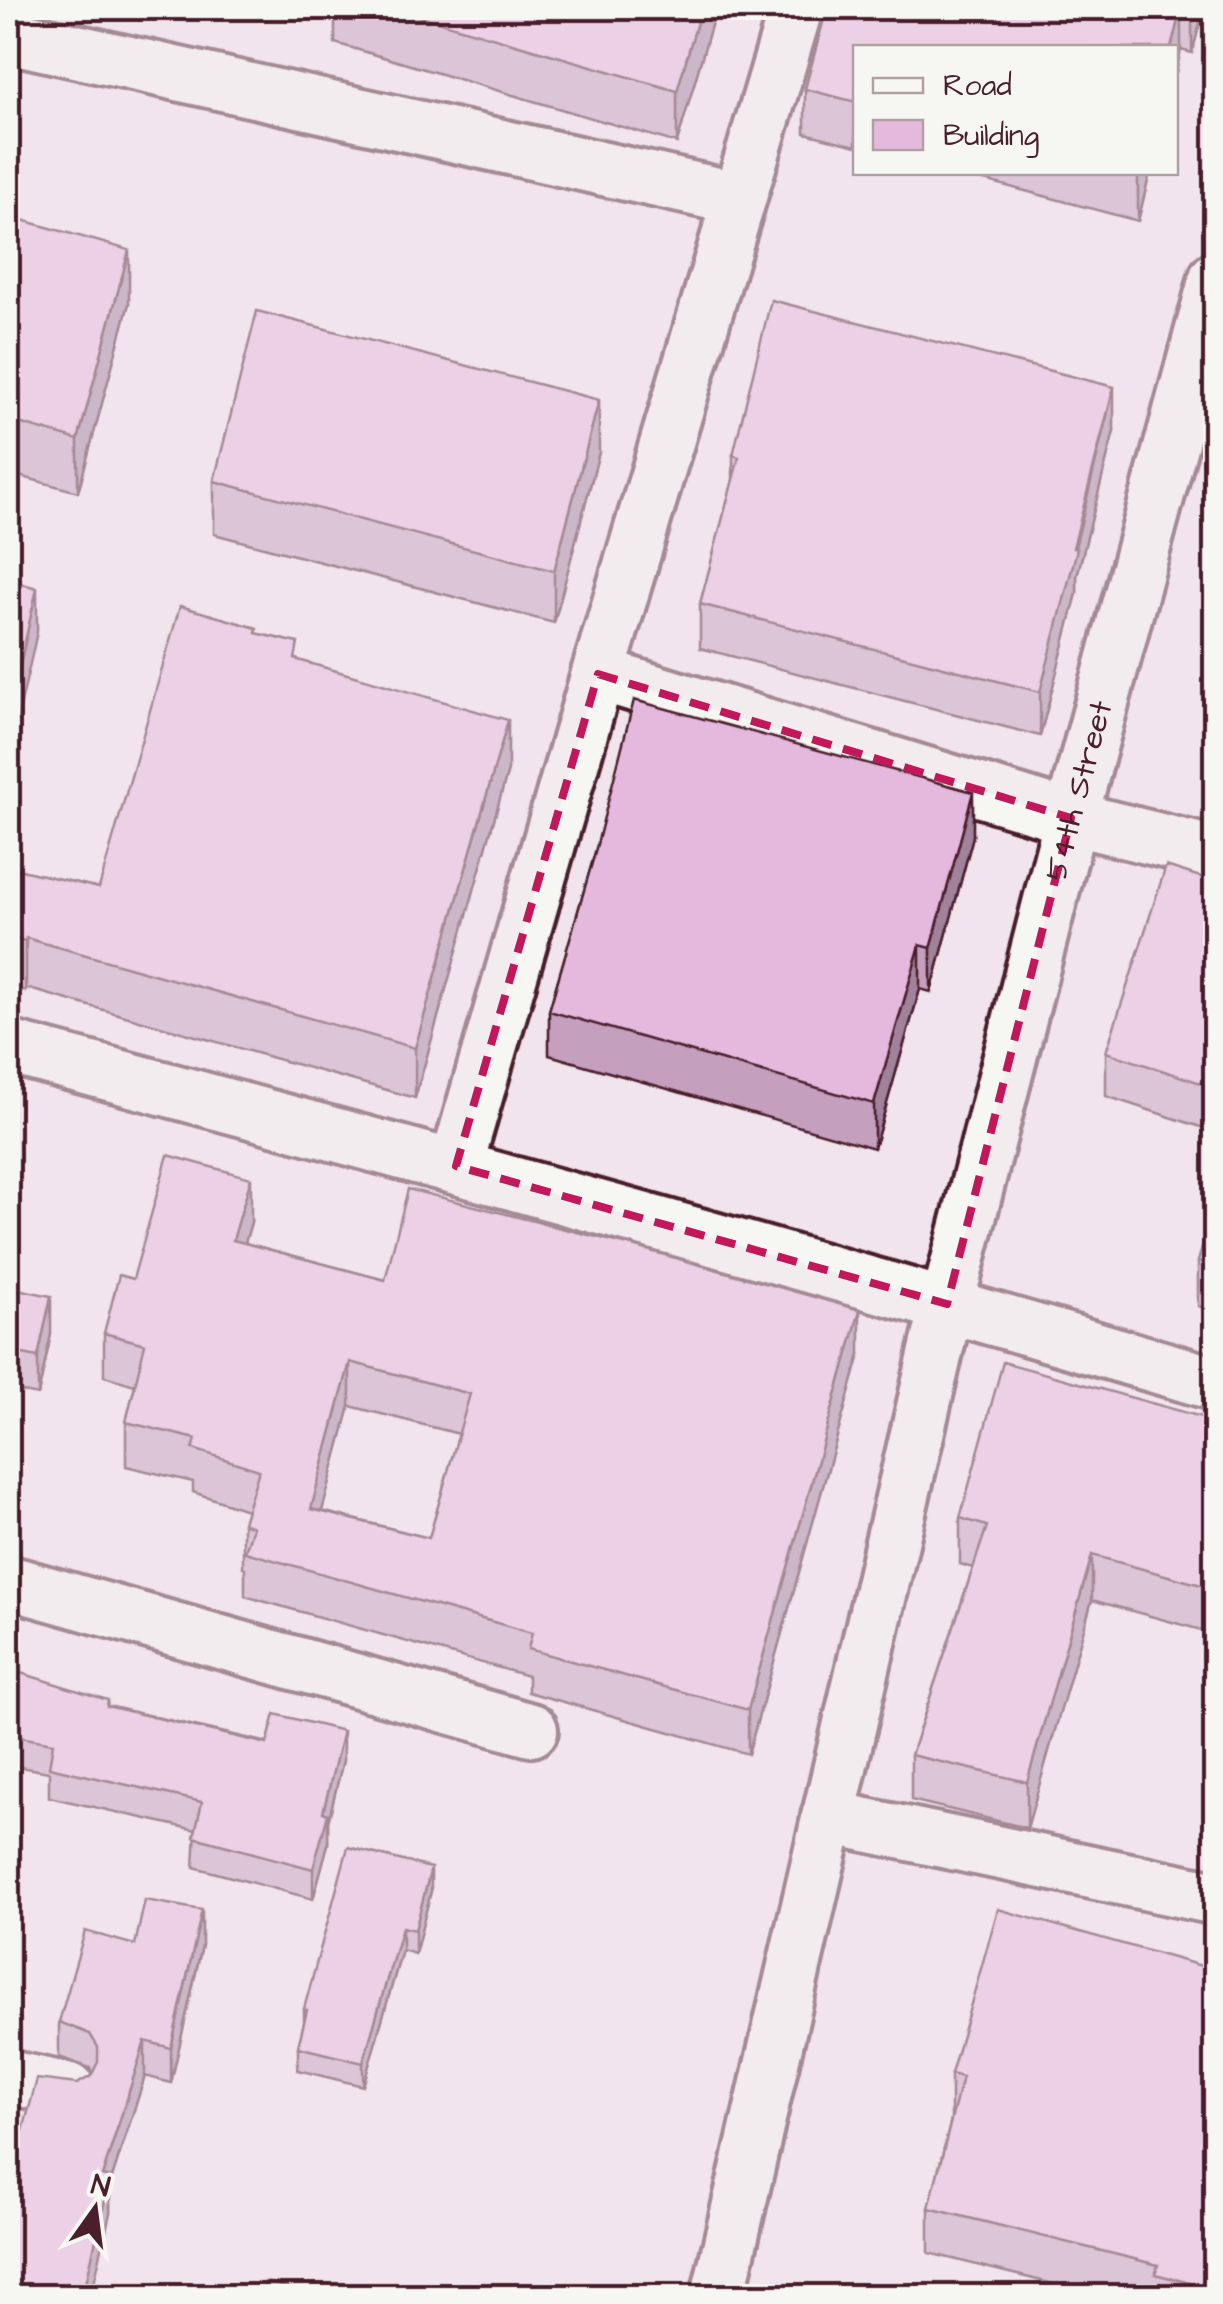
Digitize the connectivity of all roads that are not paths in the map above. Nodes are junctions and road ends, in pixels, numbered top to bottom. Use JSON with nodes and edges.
{"nodes":[{"id":1,"x":796,"y":8,"type":"edge"},
{"id":2,"x":8,"y":36,"type":"edge"},
{"id":3,"x":739,"y":199,"type":"junction"},
{"id":4,"x":1216,"y":278,"type":"edge"},
{"id":5,"x":598,"y":674,"type":"junction"},
{"id":6,"x":1071,"y":818,"type":"junction"},
{"id":7,"x":1216,"y":854,"type":"edge"},
{"id":8,"x":8,"y":1048,"type":"edge"},
{"id":9,"x":456,"y":1166,"type":"junction"},
{"id":10,"x":946,"y":1304,"type":"junction"},
{"id":11,"x":1216,"y":1384,"type":"edge"},
{"id":12,"x":8,"y":1582,"type":"edge"},
{"id":13,"x":531,"y":1730,"type":"dead end"},
{"id":14,"x":828,"y":1817,"type":"junction"},
{"id":15,"x":1216,"y":1898,"type":"edge"},
{"id":16,"x":8,"y":2077,"type":"edge"},
{"id":17,"x":69,"y":2090,"type":"edge"},
{"id":18,"x":718,"y":2296,"type":"edge"}],
"edges":[{"from":1,"to":3,"type":"street"},
{"from":2,"to":3,"type":"street"},
{"from":3,"to":5,"type":"street"},
{"from":4,"to":6,"type":"street","name":"54th Street"},
{"from":5,"to":6,"type":"street"},
{"from":5,"to":9,"type":"street"},
{"from":6,"to":7,"type":"street"},
{"from":6,"to":10,"type":"street","name":"54th Street"},
{"from":8,"to":9,"type":"street"},
{"from":9,"to":10,"type":"street"},
{"from":10,"to":11,"type":"street"},
{"from":10,"to":14,"type":"street","name":"54th Street"},
{"from":12,"to":13,"type":"street"},
{"from":14,"to":15,"type":"street"},
{"from":14,"to":18,"type":"street","name":"54th Street"},
{"from":16,"to":17,"type":"street"}]}
